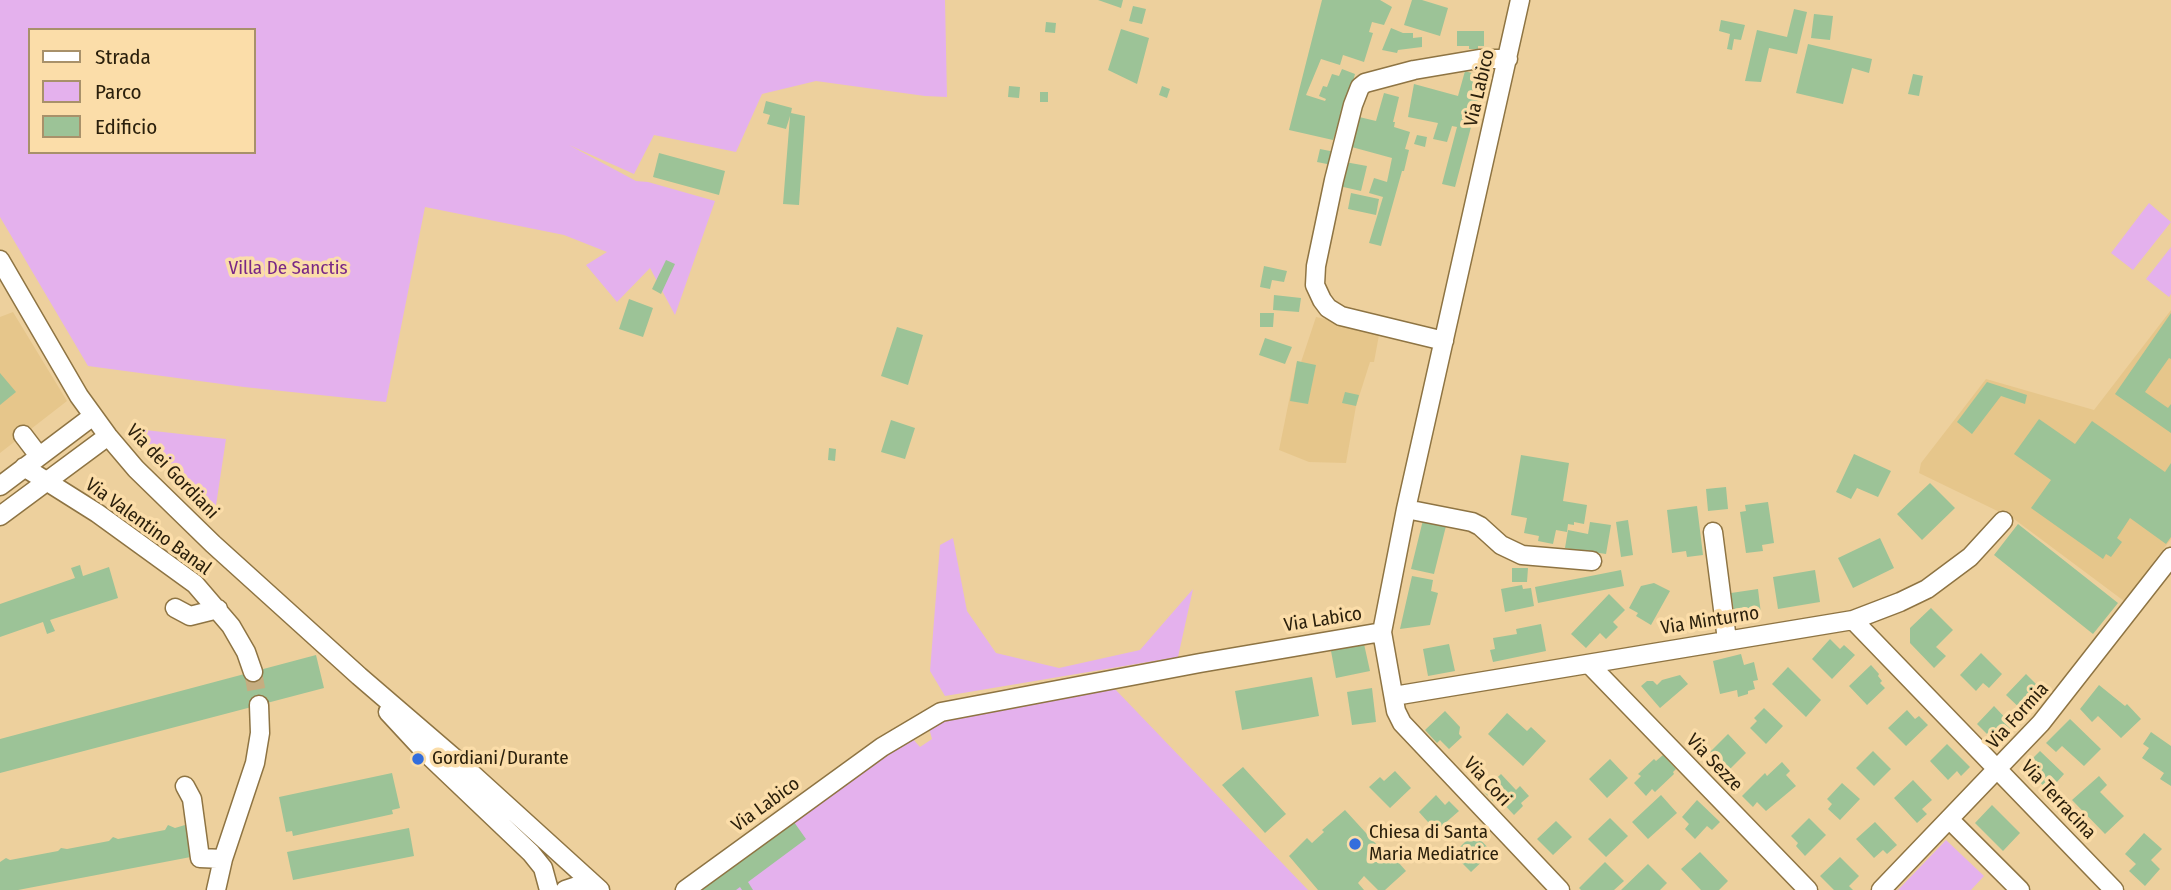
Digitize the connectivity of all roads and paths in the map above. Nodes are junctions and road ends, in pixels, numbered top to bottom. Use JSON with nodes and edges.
{"nodes":[{"id":1,"x":1520,"y":0,"type":"edge"},
{"id":2,"x":1508,"y":59,"type":"junction"},
{"id":3,"x":0,"y":260,"type":"edge"},
{"id":4,"x":1444,"y":341,"type":"junction"},
{"id":5,"x":93,"y":416,"type":"junction"},
{"id":6,"x":23,"y":435,"type":"dead end"},
{"id":7,"x":108,"y":436,"type":"junction"},
{"id":8,"x":31,"y":462,"type":"junction"},
{"id":9,"x":45,"y":481,"type":"junction"},
{"id":10,"x":0,"y":486,"type":"edge"},
{"id":11,"x":1406,"y":509,"type":"junction"},
{"id":12,"x":0,"y":516,"type":"edge"},
{"id":13,"x":2003,"y":521,"type":"dead end"},
{"id":14,"x":1713,"y":533,"type":"dead end"},
{"id":15,"x":2171,"y":557,"type":"edge"},
{"id":16,"x":1592,"y":561,"type":"dead end"},
{"id":17,"x":175,"y":608,"type":"dead end"},
{"id":18,"x":218,"y":609,"type":"junction"},
{"id":19,"x":1853,"y":620,"type":"junction"},
{"id":20,"x":1382,"y":632,"type":"junction"},
{"id":21,"x":1727,"y":640,"type":"junction"},
{"id":22,"x":1589,"y":664,"type":"junction"},
{"id":23,"x":253,"y":672,"type":"tunnel mouth"},
{"id":24,"x":359,"y":676,"type":"junction"},
{"id":25,"x":1394,"y":696,"type":"junction"},
{"id":26,"x":257,"y":717,"type":"tunnel mouth"},
{"id":27,"x":1998,"y":768,"type":"junction"},
{"id":28,"x":185,"y":786,"type":"dead end"},
{"id":29,"x":1950,"y":819,"type":"junction"},
{"id":30,"x":223,"y":859,"type":"junction"},
{"id":31,"x":598,"y":889,"type":"edge"},
{"id":32,"x":216,"y":890,"type":"edge"},
{"id":33,"x":549,"y":890,"type":"edge"},
{"id":34,"x":565,"y":890,"type":"edge"},
{"id":35,"x":685,"y":890,"type":"edge"},
{"id":36,"x":1560,"y":890,"type":"edge"},
{"id":37,"x":1808,"y":890,"type":"edge"},
{"id":38,"x":1881,"y":890,"type":"edge"},
{"id":39,"x":2020,"y":890,"type":"edge"},
{"id":40,"x":2113,"y":890,"type":"edge"}],
"edges":[{"from":1,"to":2,"type":"street","name":"Via Labico"},
{"from":2,"to":4,"type":"street","name":"Via Labico"},
{"from":2,"to":4,"type":"street"},
{"from":3,"to":5,"type":"street","name":"Via dei Gordiani"},
{"from":4,"to":11,"type":"street","name":"Via Labico"},
{"from":5,"to":7,"type":"street","name":"Via dei Gordiani"},
{"from":5,"to":8,"type":"street"},
{"from":6,"to":8,"type":"street","name":"Via Valentino Banal"},
{"from":7,"to":9,"type":"street"},
{"from":7,"to":24,"type":"street","name":"Via dei Gordiani"},
{"from":8,"to":9,"type":"street","name":"Via Valentino Banal"},
{"from":8,"to":10,"type":"street"},
{"from":9,"to":12,"type":"street"},
{"from":9,"to":18,"type":"street","name":"Via Valentino Banal"},
{"from":11,"to":16,"type":"street"},
{"from":11,"to":20,"type":"street","name":"Via Labico"},
{"from":13,"to":19,"type":"street","name":"Via Minturno"},
{"from":14,"to":21,"type":"street"},
{"from":15,"to":27,"type":"street","name":"Via Formia"},
{"from":17,"to":18,"type":"street"},
{"from":18,"to":23,"type":"street","name":"Via Valentino Banal"},
{"from":19,"to":21,"type":"street","name":"Via Minturno"},
{"from":19,"to":27,"type":"street","name":"Via Terracina"},
{"from":20,"to":25,"type":"street","name":"Via Cori"},
{"from":20,"to":35,"type":"street","name":"Via Labico"},
{"from":21,"to":22,"type":"street","name":"Via Minturno"},
{"from":22,"to":25,"type":"street","name":"Via Minturno"},
{"from":22,"to":37,"type":"street","name":"Via Sezze"},
{"from":24,"to":31,"type":"street","name":"Via dei Gordiani"},
{"from":24,"to":33,"type":"street","name":"Via dei Gordiani"},
{"from":25,"to":36,"type":"street","name":"Via Cori"},
{"from":26,"to":30,"type":"street"},
{"from":27,"to":29,"type":"street","name":"Via Formia"},
{"from":27,"to":40,"type":"street","name":"Via Terracina"},
{"from":28,"to":30,"type":"street"},
{"from":29,"to":38,"type":"street","name":"Via Formia"},
{"from":29,"to":39,"type":"street"},
{"from":30,"to":32,"type":"street"},
{"from":31,"to":34,"type":"street"}]}
